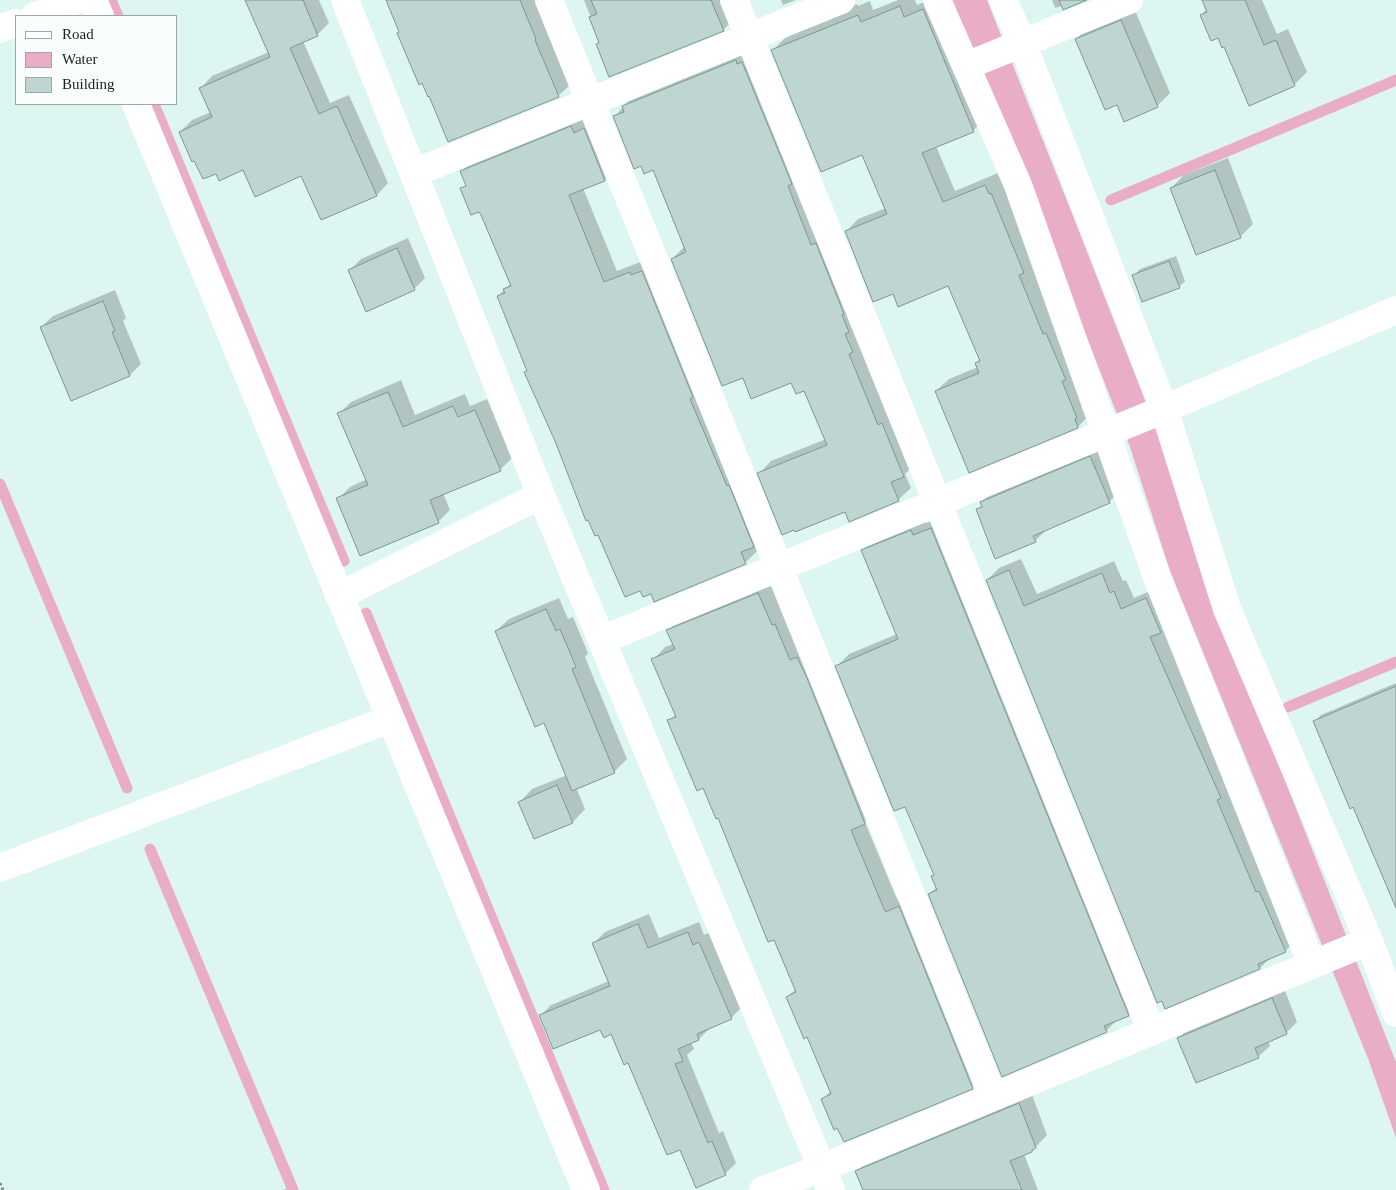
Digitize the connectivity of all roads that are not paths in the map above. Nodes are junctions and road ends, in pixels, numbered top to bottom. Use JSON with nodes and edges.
{"nodes":[{"id":1,"x":78,"y":0,"type":"edge"},
{"id":2,"x":93,"y":0,"type":"edge"},
{"id":3,"x":345,"y":0,"type":"edge"},
{"id":4,"x":549,"y":0,"type":"edge"},
{"id":5,"x":734,"y":0,"type":"edge"},
{"id":6,"x":841,"y":0,"type":"edge"},
{"id":7,"x":937,"y":0,"type":"edge"},
{"id":8,"x":1004,"y":0,"type":"edge"},
{"id":9,"x":1129,"y":0,"type":"edge"},
{"id":10,"x":38,"y":15,"type":"edge"},
{"id":11,"x":100,"y":15,"type":"edge"},
{"id":12,"x":15,"y":23,"type":"edge"},
{"id":13,"x":0,"y":29,"type":"edge"},
{"id":14,"x":749,"y":37,"type":"junction"},
{"id":15,"x":1017,"y":44,"type":"junction"},
{"id":16,"x":970,"y":64,"type":"junction"},
{"id":17,"x":590,"y":101,"type":"junction"},
{"id":18,"x":136,"y":105,"type":"edge"},
{"id":19,"x":414,"y":173,"type":"junction"},
{"id":20,"x":1396,"y":310,"type":"edge"},
{"id":21,"x":1160,"y":411,"type":"junction"},
{"id":22,"x":1112,"y":430,"type":"junction"},
{"id":23,"x":541,"y":495,"type":"junction"},
{"id":24,"x":937,"y":502,"type":"junction"},
{"id":25,"x":779,"y":567,"type":"junction"},
{"id":26,"x":339,"y":596,"type":"junction"},
{"id":27,"x":602,"y":640,"type":"junction"},
{"id":28,"x":390,"y":719,"type":"junction"},
{"id":29,"x":0,"y":868,"type":"edge"},
{"id":30,"x":1366,"y":943,"type":"junction"},
{"id":31,"x":1315,"y":964,"type":"junction"},
{"id":32,"x":1396,"y":1013,"type":"edge"},
{"id":33,"x":1152,"y":1032,"type":"junction"},
{"id":34,"x":993,"y":1097,"type":"junction"},
{"id":35,"x":826,"y":1179,"type":"edge"},
{"id":36,"x":586,"y":1190,"type":"edge"},
{"id":37,"x":763,"y":1190,"type":"edge"}],
"edges":[{"from":1,"to":10,"type":"street"},
{"from":2,"to":11,"type":"street"},
{"from":3,"to":19,"type":"street"},
{"from":4,"to":17,"type":"street"},
{"from":5,"to":14,"type":"street"},
{"from":6,"to":14,"type":"street"},
{"from":7,"to":16,"type":"street"},
{"from":8,"to":15,"type":"street"},
{"from":9,"to":15,"type":"street"},
{"from":12,"to":13,"type":"street"},
{"from":14,"to":17,"type":"street"},
{"from":14,"to":24,"type":"street"},
{"from":15,"to":16,"type":"street"},
{"from":15,"to":21,"type":"street"},
{"from":16,"to":22,"type":"street"},
{"from":17,"to":19,"type":"street"},
{"from":17,"to":25,"type":"street"},
{"from":18,"to":26,"type":"street"},
{"from":19,"to":23,"type":"street"},
{"from":20,"to":21,"type":"street"},
{"from":21,"to":22,"type":"street"},
{"from":21,"to":30,"type":"street"},
{"from":22,"to":24,"type":"street"},
{"from":22,"to":31,"type":"street"},
{"from":23,"to":26,"type":"street"},
{"from":23,"to":27,"type":"street"},
{"from":24,"to":25,"type":"street"},
{"from":24,"to":33,"type":"street"},
{"from":25,"to":27,"type":"street"},
{"from":25,"to":34,"type":"street"},
{"from":26,"to":28,"type":"street"},
{"from":27,"to":35,"type":"street"},
{"from":28,"to":29,"type":"street"},
{"from":28,"to":36,"type":"street"},
{"from":30,"to":31,"type":"street"},
{"from":30,"to":32,"type":"street"},
{"from":31,"to":33,"type":"street"},
{"from":33,"to":34,"type":"street"},
{"from":34,"to":35,"type":"street"},
{"from":35,"to":37,"type":"street"}]}
